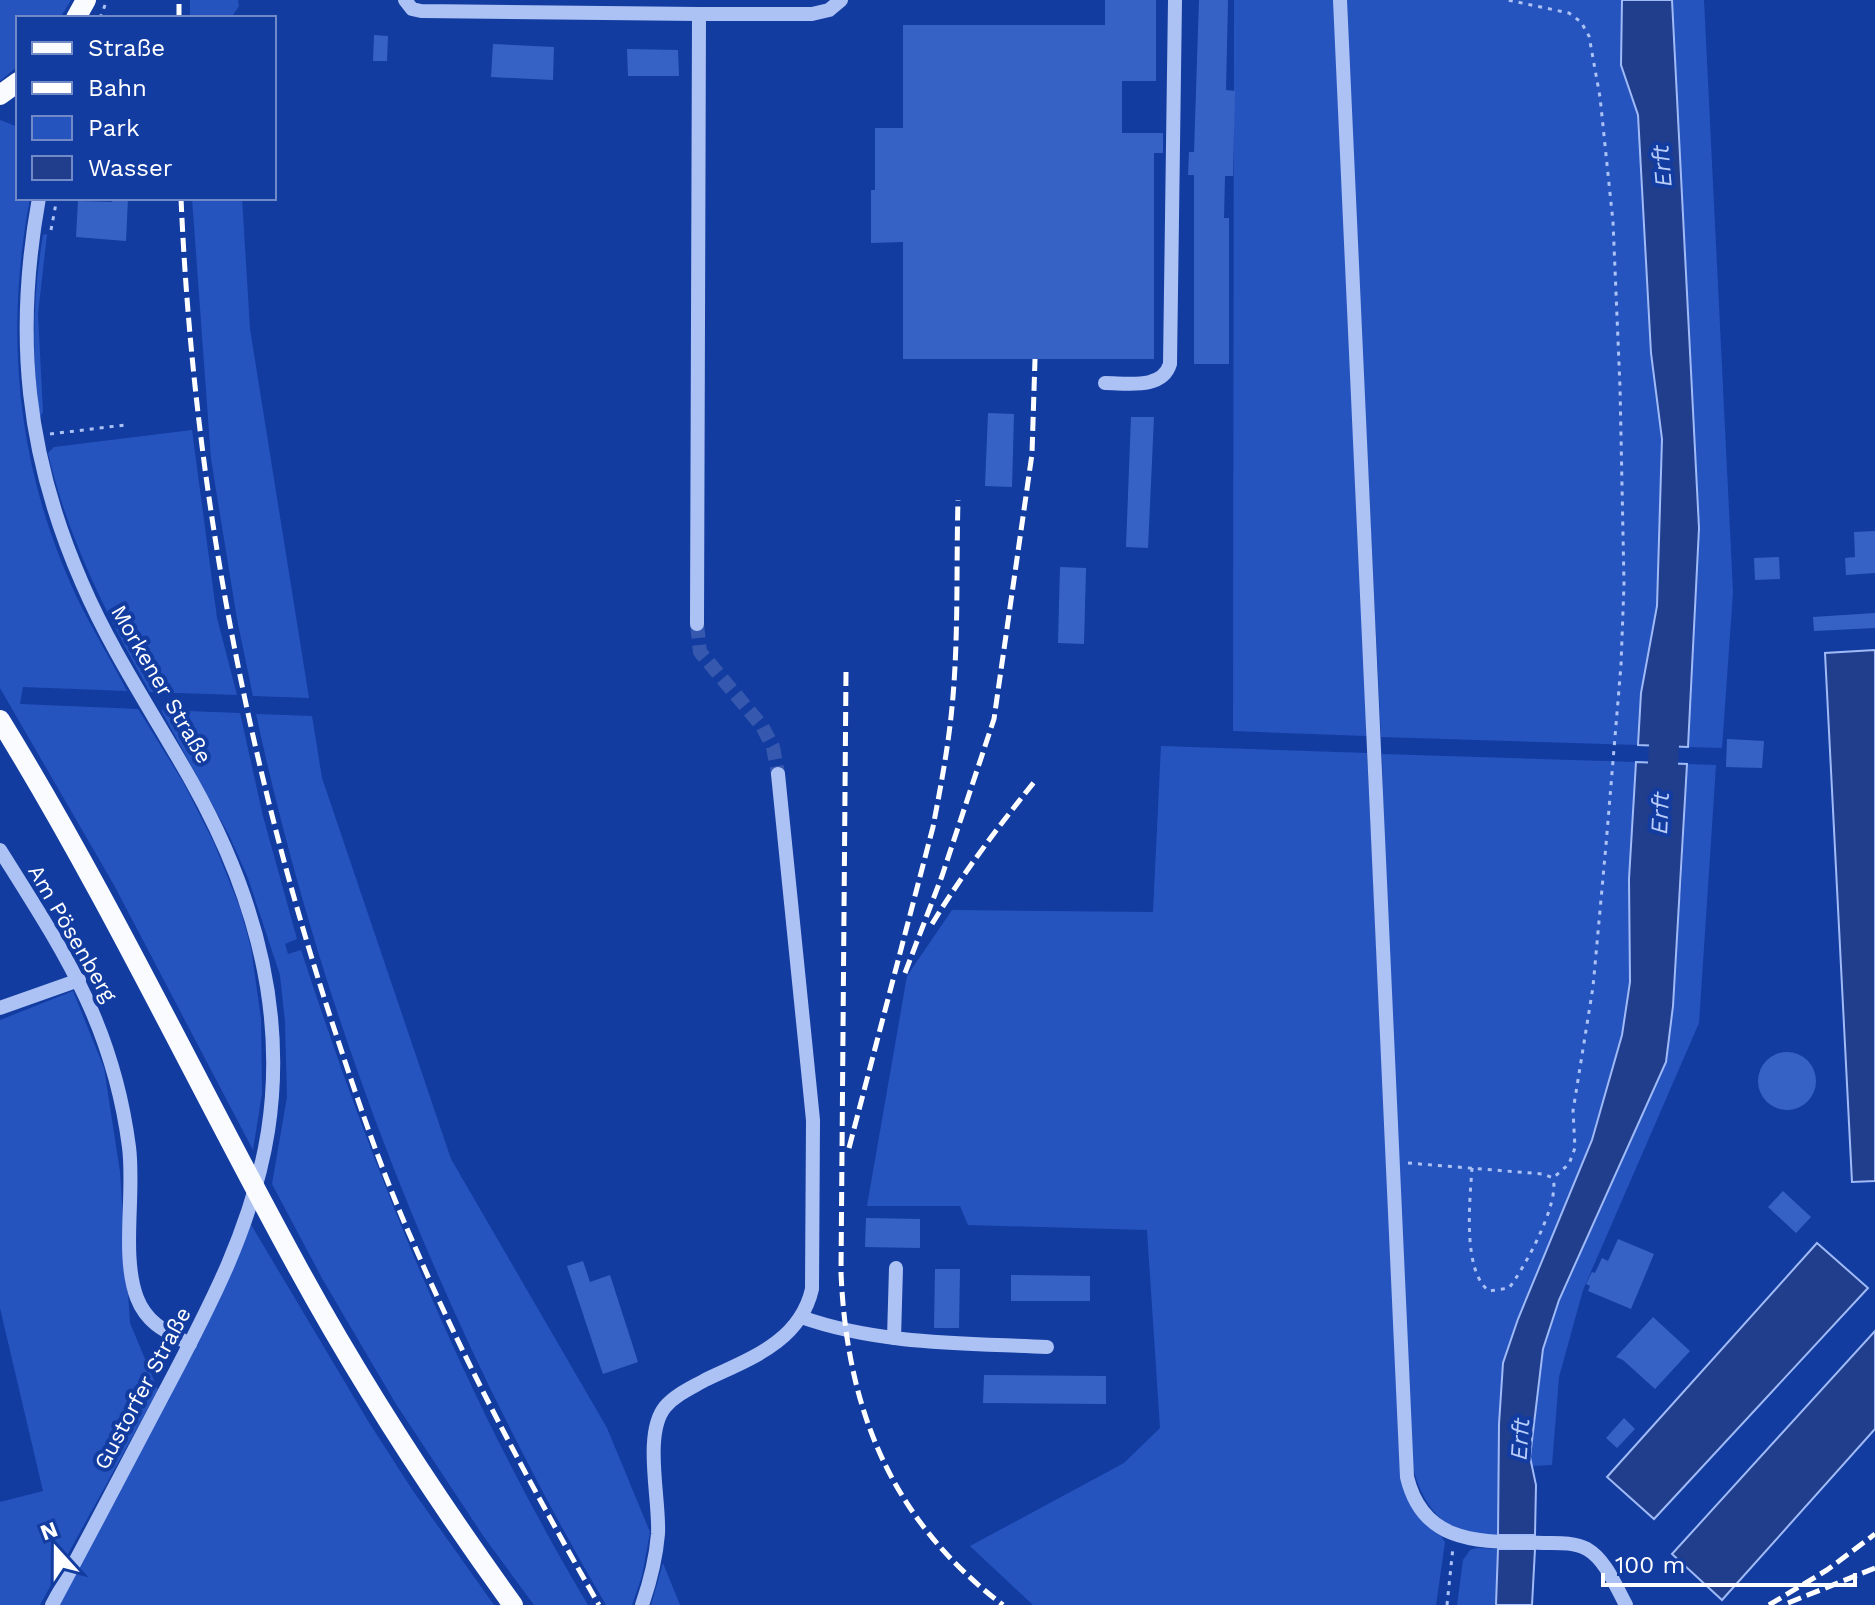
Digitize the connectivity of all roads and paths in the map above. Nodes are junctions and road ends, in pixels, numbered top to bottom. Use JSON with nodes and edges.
{"nodes":[{"id":1,"x":405,"y":0,"type":"edge"},
{"id":2,"x":841,"y":0,"type":"edge"},
{"id":3,"x":1175,"y":0,"type":"edge"},
{"id":4,"x":1340,"y":0,"type":"edge"},
{"id":5,"x":1508,"y":0,"type":"edge"},
{"id":6,"x":1528,"y":1,"type":"edge"},
{"id":7,"x":699,"y":14,"type":"junction"},
{"id":8,"x":39,"y":200,"type":"edge"},
{"id":9,"x":57,"y":200,"type":"edge"},
{"id":10,"x":50,"y":239,"type":"dead end"},
{"id":11,"x":1105,"y":383,"type":"dead end"},
{"id":12,"x":47,"y":422,"type":"dead end"},
{"id":13,"x":125,"y":425,"type":"dead end"},
{"id":14,"x":49,"y":434,"type":"junction"},
{"id":15,"x":40,"y":462,"type":"junction"},
{"id":16,"x":697,"y":624,"type":"tunnel mouth"},
{"id":17,"x":0,"y":720,"type":"edge"},
{"id":18,"x":778,"y":774,"type":"tunnel mouth"},
{"id":19,"x":0,"y":850,"type":"edge"},
{"id":20,"x":79,"y":980,"type":"junction"},
{"id":21,"x":0,"y":1008,"type":"edge"},
{"id":22,"x":1393,"y":1162,"type":"junction"},
{"id":23,"x":1472,"y":1168,"type":"junction"},
{"id":24,"x":1553,"y":1178,"type":"junction"},
{"id":25,"x":258,"y":1186,"type":"joint"},
{"id":26,"x":896,"y":1268,"type":"dead end"},
{"id":27,"x":801,"y":1317,"type":"junction"},
{"id":28,"x":894,"y":1338,"type":"junction"},
{"id":29,"x":190,"y":1344,"type":"junction"},
{"id":30,"x":1047,"y":1347,"type":"dead end"},
{"id":31,"x":1454,"y":1536,"type":"junction"},
{"id":32,"x":52,"y":1605,"type":"edge"},
{"id":33,"x":513,"y":1605,"type":"edge"},
{"id":34,"x":642,"y":1605,"type":"edge"},
{"id":35,"x":1447,"y":1605,"type":"edge"},
{"id":36,"x":1626,"y":1605,"type":"edge"}],
"edges":[{"from":1,"to":7,"type":"street"},
{"from":2,"to":7,"type":"street"},
{"from":3,"to":11,"type":"street"},
{"from":4,"to":22,"type":"street"},
{"from":5,"to":6,"type":"path"},
{"from":6,"to":24,"type":"path"},
{"from":7,"to":16,"type":"street"},
{"from":8,"to":15,"type":"street","name":"Morkener Straße"},
{"from":9,"to":10,"type":"path"},
{"from":12,"to":14,"type":"path"},
{"from":13,"to":14,"type":"path"},
{"from":14,"to":15,"type":"path"},
{"from":15,"to":25,"type":"street","name":"Morkener Straße"},
{"from":17,"to":33,"type":"main road"},
{"from":18,"to":27,"type":"street"},
{"from":19,"to":20,"type":"street","name":"Am Pösenberg"},
{"from":20,"to":21,"type":"street"},
{"from":20,"to":29,"type":"street","name":"Am Pösenberg"},
{"from":22,"to":23,"type":"path"},
{"from":22,"to":31,"type":"street"},
{"from":23,"to":24,"type":"path"},
{"from":23,"to":24,"type":"path"},
{"from":25,"to":29,"type":"street","name":"Gustorfer Straße"},
{"from":26,"to":28,"type":"street"},
{"from":27,"to":28,"type":"street"},
{"from":27,"to":34,"type":"street"},
{"from":28,"to":30,"type":"street"},
{"from":29,"to":32,"type":"street","name":"Gustorfer Straße"},
{"from":31,"to":35,"type":"path"},
{"from":31,"to":36,"type":"street"}]}
